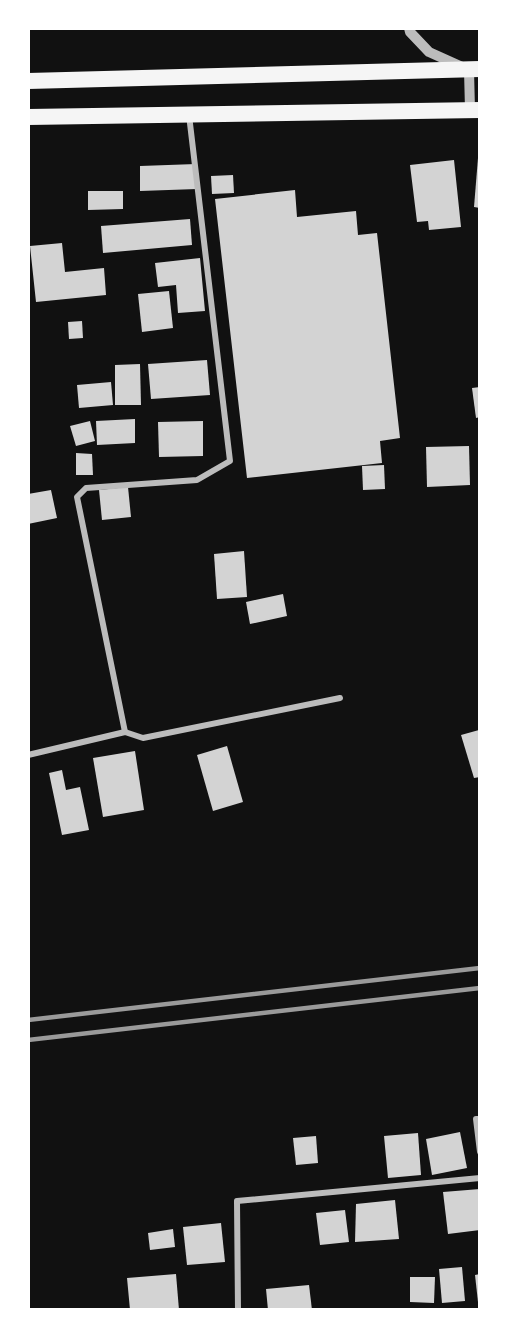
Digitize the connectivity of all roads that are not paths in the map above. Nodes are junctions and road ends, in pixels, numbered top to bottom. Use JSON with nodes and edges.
{"nodes":[{"id":1,"x":409,"y":28,"type":"edge"},
{"id":2,"x":474,"y":69,"type":"edge"},
{"id":3,"x":28,"y":81,"type":"edge"},
{"id":4,"x":475,"y":110,"type":"edge"},
{"id":5,"x":189,"y":115,"type":"junction"},
{"id":6,"x":28,"y":117,"type":"edge"},
{"id":7,"x":340,"y":698,"type":"dead end"},
{"id":8,"x":125,"y":732,"type":"junction"},
{"id":9,"x":28,"y":755,"type":"edge"},
{"id":10,"x":480,"y":1119,"type":"edge"},
{"id":11,"x":480,"y":1152,"type":"edge"},
{"id":12,"x":480,"y":1178,"type":"edge"},
{"id":13,"x":238,"y":1310,"type":"edge"}],
"edges":[{"from":1,"to":2,"type":"street"},
{"from":2,"to":3,"type":"highway"},
{"from":2,"to":4,"type":"street"},
{"from":4,"to":5,"type":"highway"},
{"from":5,"to":6,"type":"highway"},
{"from":5,"to":8,"type":"street"},
{"from":7,"to":8,"type":"street"},
{"from":8,"to":9,"type":"street"},
{"from":10,"to":11,"type":"street"},
{"from":12,"to":13,"type":"street"}]}
